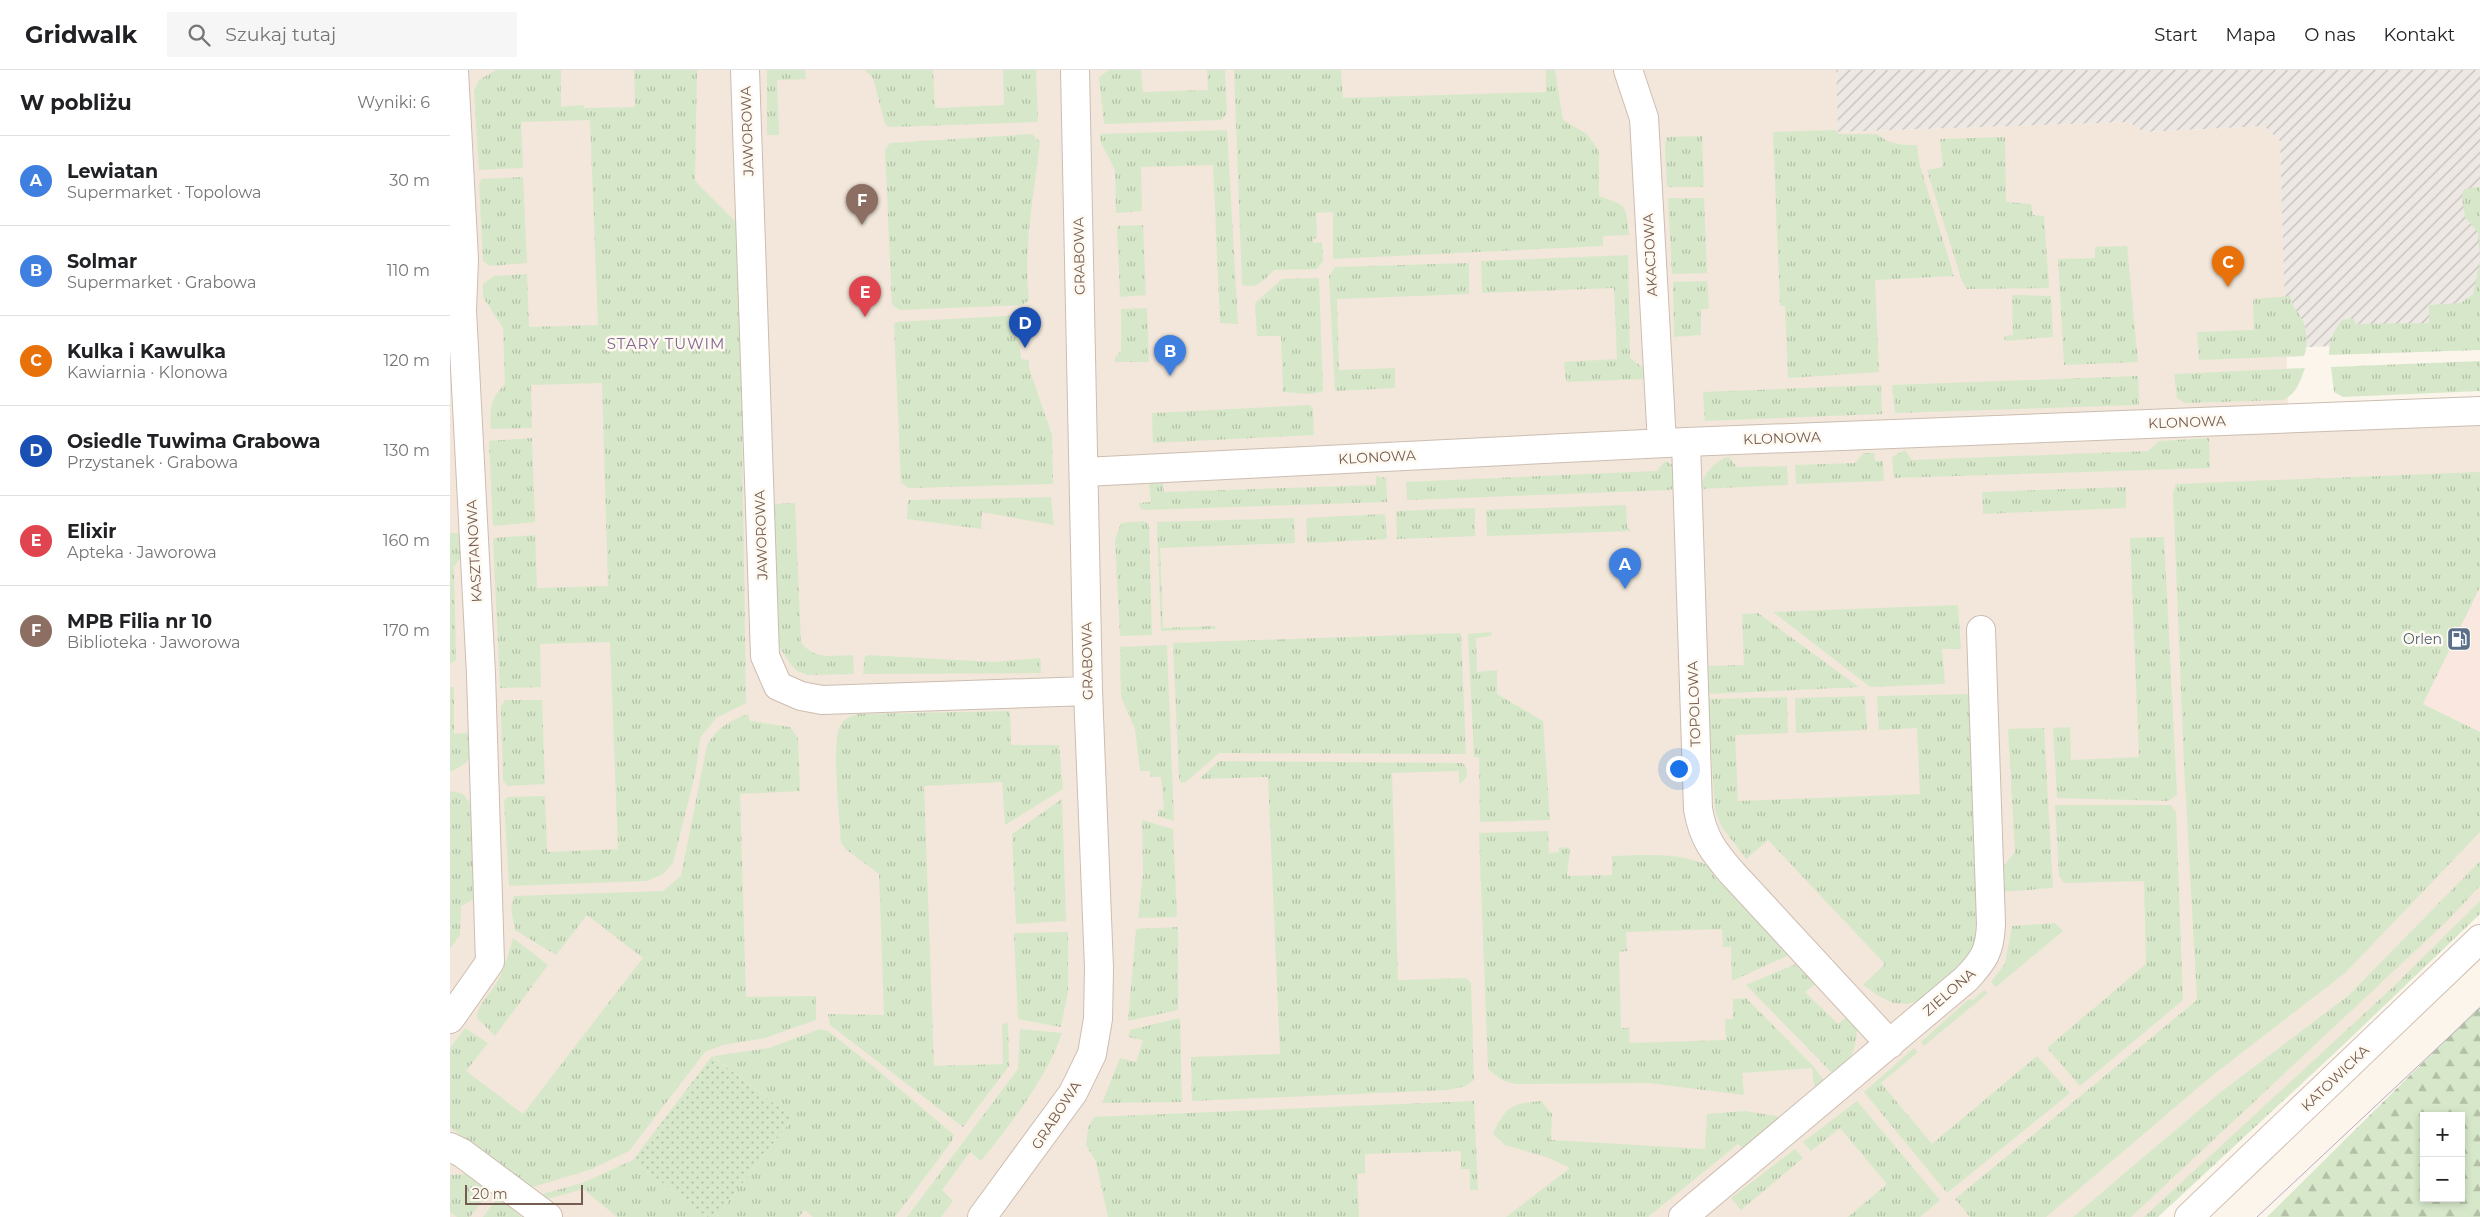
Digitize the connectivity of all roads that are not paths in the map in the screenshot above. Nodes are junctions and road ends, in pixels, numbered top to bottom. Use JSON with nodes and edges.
{"nodes":[{"id":1,"x":454,"y":70,"type":"edge"},
{"id":2,"x":745,"y":70,"type":"edge"},
{"id":3,"x":1075,"y":70,"type":"edge"},
{"id":4,"x":1628,"y":70,"type":"edge"},
{"id":5,"x":2480,"y":411,"type":"edge"},
{"id":6,"x":1674,"y":442,"type":"junction"},
{"id":7,"x":1084,"y":472,"type":"junction"},
{"id":8,"x":1981,"y":630,"type":"dead end"},
{"id":9,"x":1088,"y":690,"type":"junction"},
{"id":10,"x":2480,"y":939,"type":"edge"},
{"id":11,"x":450,"y":1019,"type":"edge"},
{"id":12,"x":1890,"y":1044,"type":"junction"},
{"id":13,"x":450,"y":1147,"type":"edge"},
{"id":14,"x":548,"y":1217,"type":"edge"},
{"id":15,"x":982,"y":1217,"type":"edge"},
{"id":16,"x":1683,"y":1217,"type":"edge"},
{"id":17,"x":2189,"y":1217,"type":"edge"}],
"edges":[{"from":1,"to":11,"type":"street","name":"KASZTANOWA"},
{"from":2,"to":9,"type":"street","name":"JAWOROWA"},
{"from":3,"to":7,"type":"street","name":"GRABOWA"},
{"from":4,"to":6,"type":"street","name":"AKACJOWA"},
{"from":5,"to":6,"type":"street","name":"KLONOWA"},
{"from":6,"to":7,"type":"street","name":"KLONOWA"},
{"from":6,"to":12,"type":"street","name":"TOPOLOWA"},
{"from":7,"to":9,"type":"street","name":"GRABOWA"},
{"from":8,"to":12,"type":"street","name":"ZIELONA"},
{"from":9,"to":15,"type":"street","name":"GRABOWA"},
{"from":10,"to":17,"type":"street","name":"KATOWICKA"},
{"from":12,"to":16,"type":"street","name":"ZIELONA"},
{"from":13,"to":14,"type":"street"}]}
